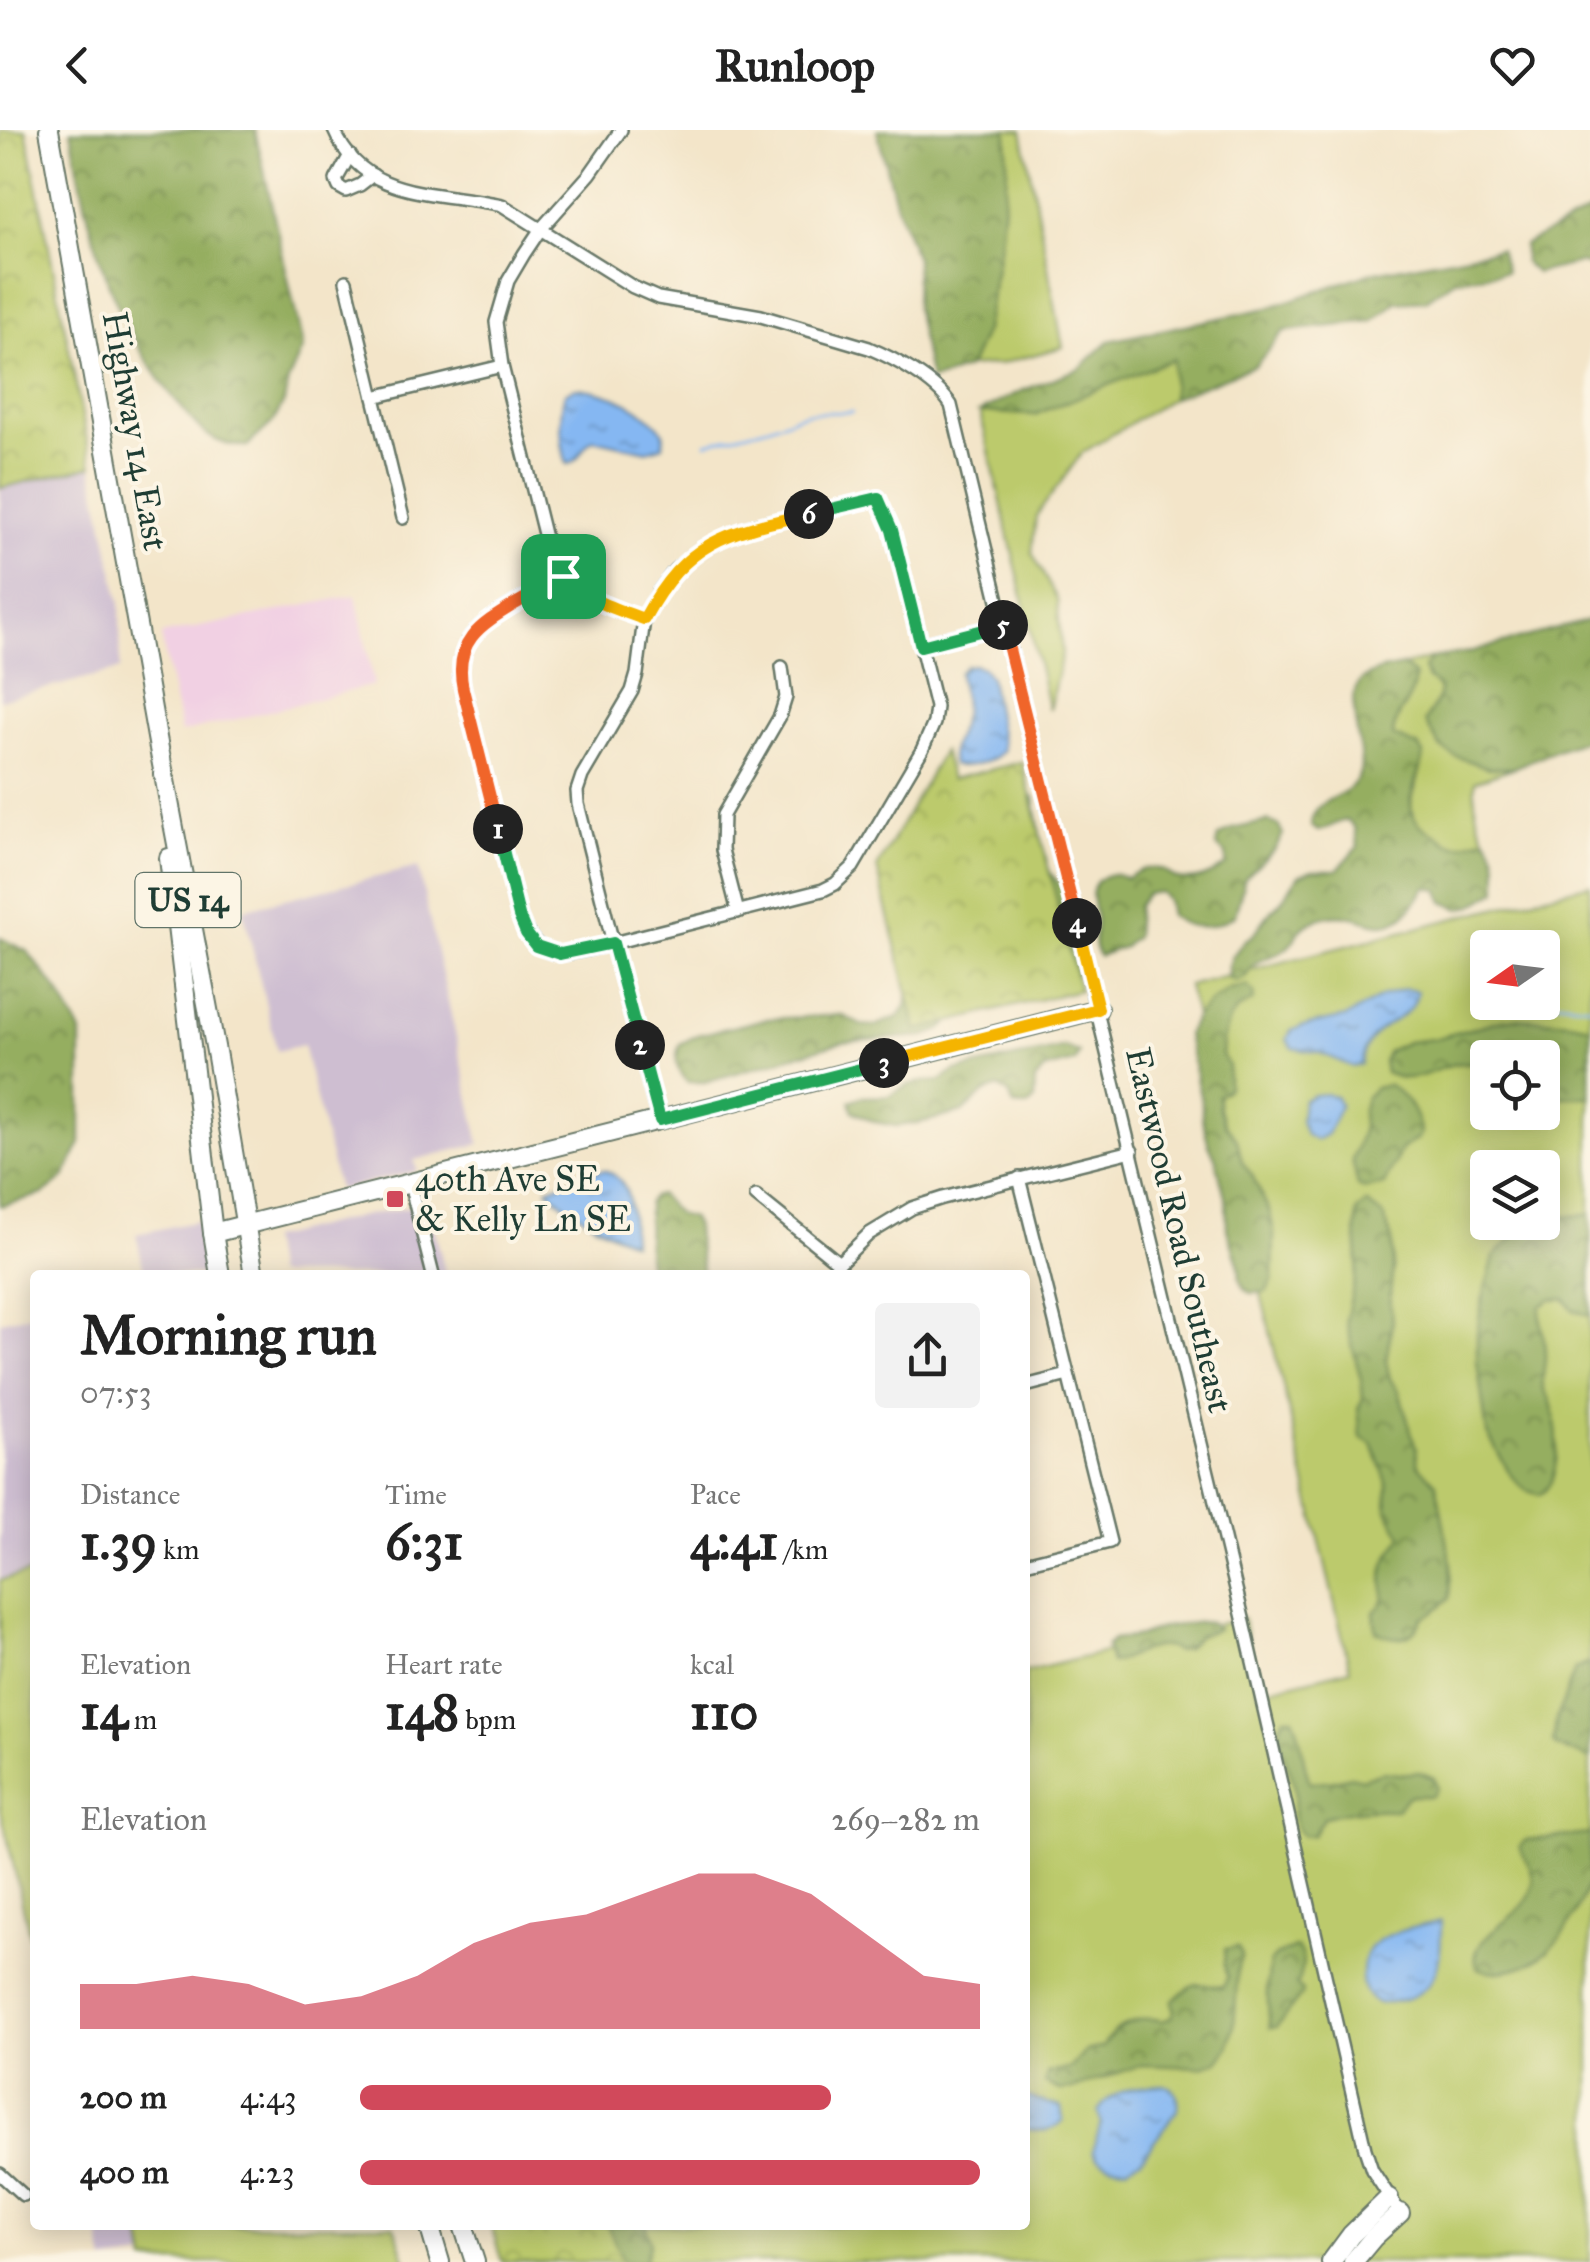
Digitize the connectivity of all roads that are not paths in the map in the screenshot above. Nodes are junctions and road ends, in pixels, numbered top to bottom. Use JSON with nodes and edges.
{"nodes":[{"id":1,"x":49,"y":130,"type":"edge"},
{"id":2,"x":334,"y":130,"type":"edge"},
{"id":3,"x":621,"y":130,"type":"edge"},
{"id":4,"x":350,"y":155,"type":"junction"},
{"id":5,"x":372,"y":175,"type":"junction"},
{"id":6,"x":540,"y":230,"type":"junction"},
{"id":7,"x":346,"y":280,"type":"dead end"},
{"id":8,"x":502,"y":366,"type":"junction"},
{"id":9,"x":374,"y":397,"type":"junction"},
{"id":10,"x":403,"y":518,"type":"dead end"},
{"id":11,"x":563,"y":576,"type":"junction"},
{"id":12,"x":644,"y":619,"type":"junction"},
{"id":13,"x":1004,"y":624,"type":"junction"},
{"id":14,"x":921,"y":646,"type":"junction"},
{"id":15,"x":782,"y":667,"type":"dead end"},
{"id":16,"x":158,"y":743,"type":"junction"},
{"id":17,"x":738,"y":912,"type":"junction"},
{"id":18,"x":613,"y":943,"type":"junction"},
{"id":19,"x":1098,"y":1009,"type":"junction"},
{"id":20,"x":660,"y":1120,"type":"junction"},
{"id":21,"x":1132,"y":1150,"type":"junction"},
{"id":22,"x":1019,"y":1178,"type":"junction"},
{"id":23,"x":410,"y":1184,"type":"junction"},
{"id":24,"x":756,"y":1196,"type":"dead end"},
{"id":25,"x":246,"y":1225,"type":"junction"},
{"id":26,"x":213,"y":1233,"type":"junction"},
{"id":27,"x":839,"y":1263,"type":"junction"},
{"id":28,"x":219,"y":1270,"type":"edge"},
{"id":29,"x":253,"y":1270,"type":"edge"},
{"id":30,"x":432,"y":1270,"type":"edge"},
{"id":31,"x":834,"y":1270,"type":"edge"},
{"id":32,"x":1068,"y":1375,"type":"junction"},
{"id":33,"x":1030,"y":1385,"type":"edge"},
{"id":34,"x":1030,"y":1563,"type":"edge"},
{"id":35,"x":0,"y":2174,"type":"edge"},
{"id":36,"x":23,"y":2195,"type":"dead end"},
{"id":37,"x":1395,"y":2206,"type":"junction"},
{"id":38,"x":430,"y":2230,"type":"edge"},
{"id":39,"x":464,"y":2230,"type":"edge"},
{"id":40,"x":440,"y":2262,"type":"edge"},
{"id":41,"x":474,"y":2262,"type":"edge"},
{"id":42,"x":1331,"y":2262,"type":"edge"},
{"id":43,"x":1353,"y":2262,"type":"edge"}],
"edges":[{"from":1,"to":16,"type":"main road","name":"Highway 14 East","number":"US 14"},
{"from":2,"to":4,"type":"street"},
{"from":3,"to":6,"type":"street"},
{"from":4,"to":5,"type":"street"},
{"from":4,"to":5,"type":"street"},
{"from":5,"to":6,"type":"street","name":"Eastwood Road Southeast"},
{"from":6,"to":8,"type":"street"},
{"from":6,"to":13,"type":"street","name":"Eastwood Road Southeast"},
{"from":7,"to":9,"type":"street"},
{"from":8,"to":9,"type":"street"},
{"from":8,"to":11,"type":"street"},
{"from":9,"to":10,"type":"street"},
{"from":11,"to":12,"type":"street"},
{"from":11,"to":18,"type":"street"},
{"from":12,"to":14,"type":"street"},
{"from":12,"to":18,"type":"street"},
{"from":13,"to":14,"type":"street"},
{"from":13,"to":19,"type":"street","name":"Eastwood Road Southeast"},
{"from":14,"to":17,"type":"street"},
{"from":15,"to":17,"type":"street"},
{"from":16,"to":25,"type":"main road","name":"Highway 14 East","number":"US 14"},
{"from":16,"to":26,"type":"main road","name":"Highway 14 East","number":"US 14"},
{"from":17,"to":18,"type":"street"},
{"from":18,"to":20,"type":"street"},
{"from":19,"to":20,"type":"main road"},
{"from":19,"to":21,"type":"street","name":"Eastwood Road Southeast"},
{"from":20,"to":23,"type":"main road"},
{"from":21,"to":22,"type":"street"},
{"from":21,"to":37,"type":"street","name":"Eastwood Road Southeast"},
{"from":22,"to":27,"type":"street"},
{"from":22,"to":32,"type":"street"},
{"from":23,"to":25,"type":"main road"},
{"from":23,"to":30,"type":"street"},
{"from":24,"to":27,"type":"street"},
{"from":25,"to":26,"type":"main road"},
{"from":25,"to":29,"type":"main road","name":"Highway 14 East","number":"US 14"},
{"from":26,"to":28,"type":"main road","name":"Highway 14 East","number":"US 14"},
{"from":27,"to":31,"type":"street"},
{"from":32,"to":33,"type":"street"},
{"from":32,"to":34,"type":"street"},
{"from":35,"to":36,"type":"street"},
{"from":37,"to":42,"type":"main road"},
{"from":37,"to":43,"type":"main road"},
{"from":38,"to":40,"type":"main road"},
{"from":39,"to":41,"type":"main road"}]}
